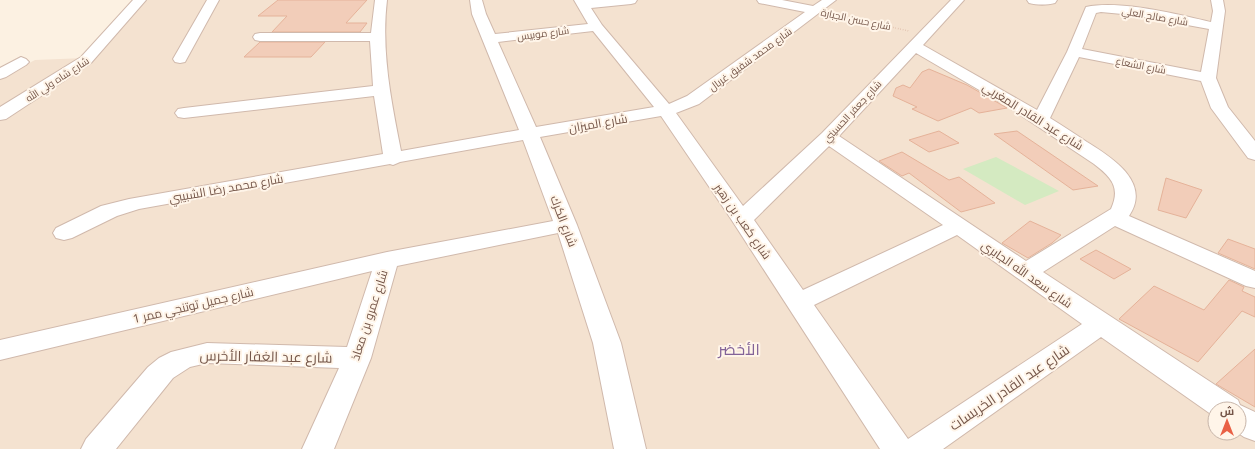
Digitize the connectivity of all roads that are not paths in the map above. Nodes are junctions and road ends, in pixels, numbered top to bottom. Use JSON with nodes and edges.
{"nodes":[{"id":1,"x":140,"y":0,"type":"edge"},
{"id":2,"x":213,"y":0,"type":"edge"},
{"id":3,"x":381,"y":0,"type":"edge"},
{"id":4,"x":476,"y":0,"type":"edge"},
{"id":5,"x":631,"y":0,"type":"edge"},
{"id":6,"x":763,"y":0,"type":"edge"},
{"id":7,"x":830,"y":0,"type":"edge"},
{"id":8,"x":958,"y":0,"type":"edge"},
{"id":9,"x":1033,"y":0,"type":"edge"},
{"id":10,"x":1051,"y":0,"type":"edge"},
{"id":11,"x":1102,"y":0,"type":"edge"},
{"id":12,"x":1217,"y":0,"type":"edge"},
{"id":13,"x":581,"y":2,"type":"edge"},
{"id":14,"x":814,"y":10,"type":"junction"},
{"id":15,"x":1131,"y":11,"type":"junction"},
{"id":16,"x":597,"y":27,"type":"junction"},
{"id":17,"x":1217,"y":27,"type":"junction"},
{"id":18,"x":260,"y":37,"type":"dead end"},
{"id":19,"x":378,"y":37,"type":"junction"},
{"id":20,"x":490,"y":39,"type":"junction"},
{"id":21,"x":920,"y":41,"type":"junction"},
{"id":22,"x":1074,"y":52,"type":"junction"},
{"id":23,"x":180,"y":59,"type":"dead end"},
{"id":24,"x":21,"y":62,"type":"dead end"},
{"id":25,"x":0,"y":74,"type":"edge"},
{"id":26,"x":1208,"y":78,"type":"junction"},
{"id":27,"x":381,"y":90,"type":"junction"},
{"id":28,"x":666,"y":111,"type":"junction"},
{"id":29,"x":184,"y":113,"type":"dead end"},
{"id":30,"x":0,"y":115,"type":"edge"},
{"id":31,"x":1041,"y":118,"type":"junction"},
{"id":32,"x":530,"y":134,"type":"junction"},
{"id":33,"x":828,"y":137,"type":"junction"},
{"id":34,"x":1255,"y":154,"type":"edge"},
{"id":35,"x":393,"y":159,"type":"junction"},
{"id":36,"x":1114,"y":217,"type":"junction"},
{"id":37,"x":742,"y":219,"type":"junction"},
{"id":38,"x":566,"y":225,"type":"junction"},
{"id":39,"x":959,"y":226,"type":"junction"},
{"id":40,"x":64,"y":232,"type":"dead end"},
{"id":41,"x":387,"y":260,"type":"junction"},
{"id":42,"x":1025,"y":273,"type":"junction"},
{"id":43,"x":1255,"y":280,"type":"edge"},
{"id":44,"x":798,"y":302,"type":"junction"},
{"id":45,"x":1100,"y":325,"type":"junction"},
{"id":46,"x":0,"y":350,"type":"edge"},
{"id":47,"x":356,"y":358,"type":"junction"},
{"id":48,"x":1215,"y":401,"type":"edge"},
{"id":49,"x":97,"y":449,"type":"edge"},
{"id":50,"x":318,"y":449,"type":"edge"},
{"id":51,"x":630,"y":449,"type":"edge"},
{"id":52,"x":897,"y":449,"type":"edge"},
{"id":53,"x":918,"y":449,"type":"edge"}],
"edges":[{"from":1,"to":30,"type":"street","name":"شارع شاه ولي الله"},
{"from":2,"to":23,"type":"street"},
{"from":3,"to":19,"type":"street"},
{"from":4,"to":20,"type":"street","name":"شارع الكرك"},
{"from":5,"to":13,"type":"street"},
{"from":6,"to":14,"type":"street","name":"شارع حسن الجبارة"},
{"from":7,"to":14,"type":"street","name":"شارع محمد شفيق غربال"},
{"from":8,"to":21,"type":"street","name":"شارع جعفر الحسيني"},
{"from":9,"to":10,"type":"street"},
{"from":11,"to":15,"type":"street"},
{"from":12,"to":17,"type":"street"},
{"from":13,"to":16,"type":"street","name":"شارع كعب بن زهير"},
{"from":14,"to":28,"type":"street","name":"شارع محمد شفيق غربال"},
{"from":15,"to":17,"type":"street","name":"شارع صالح العلي"},
{"from":15,"to":22,"type":"street","name":"شارع صالح العلي"},
{"from":16,"to":20,"type":"street","name":"شارع موبيس"},
{"from":16,"to":28,"type":"street","name":"شارع كعب بن زهير"},
{"from":17,"to":26,"type":"street"},
{"from":18,"to":19,"type":"street"},
{"from":19,"to":27,"type":"street"},
{"from":20,"to":32,"type":"street","name":"شارع الكرك"},
{"from":21,"to":31,"type":"street","name":"شارع عبد القادر المغربي"},
{"from":21,"to":33,"type":"street","name":"شارع جعفر الحسيني"},
{"from":22,"to":26,"type":"street","name":"شارع الشعاع"},
{"from":22,"to":31,"type":"street"},
{"from":24,"to":25,"type":"street"},
{"from":26,"to":34,"type":"street"},
{"from":27,"to":29,"type":"street"},
{"from":27,"to":35,"type":"street"},
{"from":28,"to":32,"type":"street","name":"شارع الميزان"},
{"from":28,"to":37,"type":"street","name":"شارع كعب بن زهير"},
{"from":31,"to":36,"type":"street","name":"شارع عبد القادر المغربي"},
{"from":32,"to":35,"type":"street","name":"شارع محمد رضا الشبيبي"},
{"from":32,"to":38,"type":"street","name":"شارع الكرك"},
{"from":33,"to":37,"type":"street","name":"شارع جعفر الحسيني"},
{"from":33,"to":39,"type":"street","name":"شارع سعد الله الجابري"},
{"from":35,"to":40,"type":"street","name":"شارع محمد رضا الشبيبي"},
{"from":36,"to":42,"type":"street","name":"شارع عبد القادر المغربي"},
{"from":36,"to":43,"type":"street"},
{"from":37,"to":44,"type":"street","name":"شارع كعب بن زهير"},
{"from":38,"to":41,"type":"street","name":"شارع عمرو بن معاذ"},
{"from":38,"to":51,"type":"street","name":"شارع الكرك"},
{"from":39,"to":42,"type":"street","name":"شارع سعد الله الجابري"},
{"from":39,"to":44,"type":"street"},
{"from":41,"to":46,"type":"street","name":"شارع جميل توتنجي ممر 1"},
{"from":41,"to":47,"type":"street","name":"شارع عمرو بن معاذ"},
{"from":42,"to":45,"type":"street","name":"شارع سعد الله الجابري"},
{"from":44,"to":52,"type":"street","name":"شارع كعب بن زهير"},
{"from":45,"to":48,"type":"street","name":"شارع سعد الله الجابري"},
{"from":45,"to":53,"type":"street","name":"شارع عبد القادر الخريسات"},
{"from":47,"to":49,"type":"street","name":"شارع عبد الغفار الأخرس"},
{"from":47,"to":50,"type":"street","name":"شارع عمرو بن معاذ"}]}
